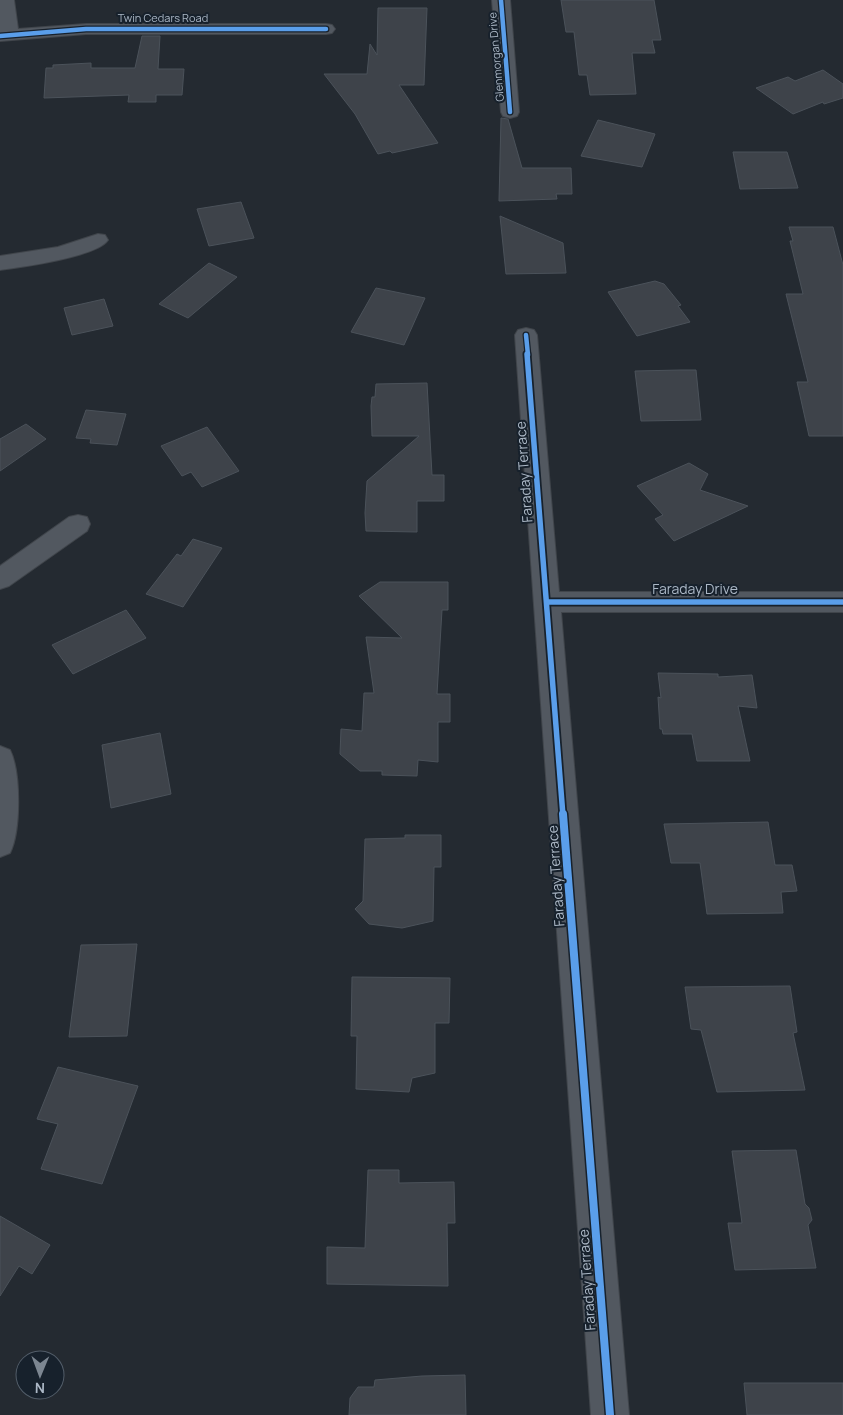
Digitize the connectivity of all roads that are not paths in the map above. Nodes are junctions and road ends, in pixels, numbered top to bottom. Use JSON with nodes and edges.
{"nodes":[{"id":1,"x":5,"y":0,"type":"edge"},
{"id":2,"x":501,"y":0,"type":"edge"},
{"id":3,"x":326,"y":29,"type":"dead end"},
{"id":4,"x":5,"y":35,"type":"edge"},
{"id":5,"x":510,"y":112,"type":"dead end"},
{"id":6,"x":98,"y":240,"type":"dead end"},
{"id":7,"x":0,"y":263,"type":"edge"},
{"id":8,"x":526,"y":335,"type":"dead end"},
{"id":9,"x":78,"y":524,"type":"dead end"},
{"id":10,"x":0,"y":579,"type":"edge"},
{"id":11,"x":547,"y":602,"type":"junction"},
{"id":12,"x":843,"y":602,"type":"edge"},
{"id":13,"x":0,"y":758,"type":"edge"},
{"id":14,"x":0,"y":844,"type":"edge"},
{"id":15,"x":610,"y":1415,"type":"edge"}],
"edges":[{"from":1,"to":4,"type":"street"},
{"from":2,"to":5,"type":"street","name":"Glenmorgan Drive"},
{"from":3,"to":4,"type":"street","name":"Twin Cedars Road"},
{"from":6,"to":7,"type":"street"},
{"from":8,"to":11,"type":"street","name":"Faraday Terrace"},
{"from":9,"to":10,"type":"street"},
{"from":11,"to":12,"type":"street","name":"Faraday Drive"},
{"from":11,"to":15,"type":"street","name":"Faraday Terrace"},
{"from":13,"to":14,"type":"street"}]}
